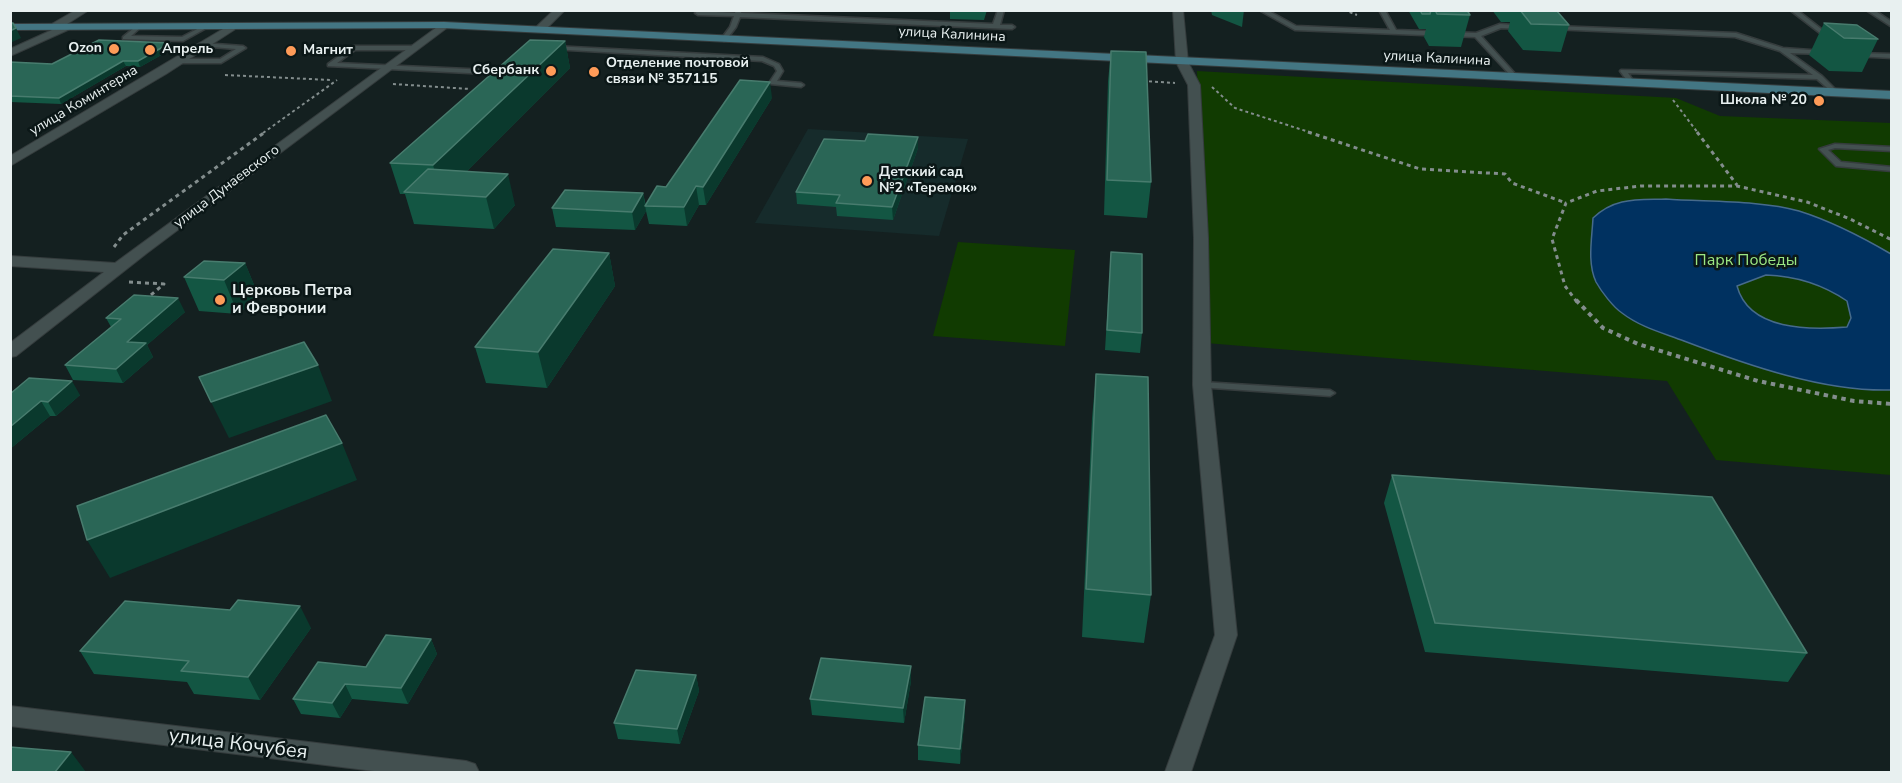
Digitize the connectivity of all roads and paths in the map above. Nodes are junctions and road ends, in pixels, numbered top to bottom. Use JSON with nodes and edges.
{"nodes":[{"id":1,"x":84,"y":10,"type":"edge"},
{"id":2,"x":560,"y":10,"type":"edge"},
{"id":3,"x":1001,"y":10,"type":"edge"},
{"id":4,"x":1178,"y":10,"type":"edge"},
{"id":5,"x":1262,"y":10,"type":"edge"},
{"id":6,"x":1382,"y":10,"type":"edge"},
{"id":7,"x":1793,"y":10,"type":"edge"},
{"id":8,"x":1869,"y":10,"type":"edge"},
{"id":9,"x":698,"y":13,"type":"dead end"},
{"id":10,"x":738,"y":13,"type":"edge"},
{"id":11,"x":444,"y":25,"type":"junction"},
{"id":12,"x":1892,"y":25,"type":"edge"},
{"id":13,"x":139,"y":26,"type":"junction"},
{"id":14,"x":207,"y":26,"type":"junction"},
{"id":15,"x":233,"y":26,"type":"junction"},
{"id":16,"x":996,"y":26,"type":"junction"},
{"id":17,"x":10,"y":27,"type":"edge"},
{"id":18,"x":54,"y":27,"type":"junction"},
{"id":19,"x":66,"y":27,"type":"junction"},
{"id":20,"x":1012,"y":27,"type":"dead end"},
{"id":21,"x":1536,"y":27,"type":"edge"},
{"id":22,"x":1547,"y":27,"type":"edge"},
{"id":23,"x":539,"y":30,"type":"junction"},
{"id":24,"x":1394,"y":32,"type":"junction"},
{"id":25,"x":1476,"y":34,"type":"junction"},
{"id":26,"x":724,"y":39,"type":"junction"},
{"id":27,"x":1835,"y":42,"type":"edge"},
{"id":28,"x":202,"y":45,"type":"junction"},
{"id":29,"x":412,"y":48,"type":"junction"},
{"id":30,"x":547,"y":48,"type":"edge"},
{"id":31,"x":1782,"y":50,"type":"junction"},
{"id":32,"x":10,"y":53,"type":"edge"},
{"id":33,"x":1829,"y":53,"type":"dead end"},
{"id":34,"x":1851,"y":54,"type":"edge"},
{"id":35,"x":1892,"y":56,"type":"edge"},
{"id":36,"x":176,"y":61,"type":"junction"},
{"id":37,"x":1182,"y":62,"type":"junction"},
{"id":38,"x":386,"y":68,"type":"junction"},
{"id":39,"x":489,"y":72,"type":"dead end"},
{"id":40,"x":220,"y":75,"type":"dead end"},
{"id":41,"x":1515,"y":77,"type":"junction"},
{"id":42,"x":1820,"y":78,"type":"junction"},
{"id":43,"x":1137,"y":81,"type":"edge"},
{"id":44,"x":368,"y":82,"type":"junction"},
{"id":45,"x":1631,"y":82,"type":"junction"},
{"id":46,"x":801,"y":85,"type":"dead end"},
{"id":47,"x":1194,"y":85,"type":"junction"},
{"id":48,"x":470,"y":89,"type":"edge"},
{"id":49,"x":1835,"y":92,"type":"junction"},
{"id":50,"x":1892,"y":95,"type":"edge"},
{"id":51,"x":1667,"y":99,"type":"dead end"},
{"id":52,"x":1892,"y":149,"type":"edge"},
{"id":53,"x":10,"y":162,"type":"edge"},
{"id":54,"x":1892,"y":169,"type":"edge"},
{"id":55,"x":1737,"y":186,"type":"junction"},
{"id":56,"x":1566,"y":203,"type":"junction"},
{"id":57,"x":1892,"y":240,"type":"edge"},
{"id":58,"x":10,"y":261,"type":"edge"},
{"id":59,"x":119,"y":268,"type":"junction"},
{"id":60,"x":10,"y":352,"type":"edge"},
{"id":61,"x":1202,"y":385,"type":"junction"},
{"id":62,"x":1330,"y":393,"type":"dead end"},
{"id":63,"x":1892,"y":404,"type":"edge"},
{"id":64,"x":10,"y":716,"type":"edge"},
{"id":65,"x":328,"y":765,"type":"edge"},
{"id":66,"x":466,"y":772,"type":"edge"},
{"id":67,"x":1178,"y":772,"type":"edge"}],
"edges":[{"from":1,"to":18,"type":"street"},
{"from":2,"to":23,"type":"street"},
{"from":3,"to":16,"type":"lane"},
{"from":4,"to":37,"type":"street"},
{"from":5,"to":24,"type":"lane"},
{"from":6,"to":24,"type":"lane"},
{"from":7,"to":27,"type":"lane"},
{"from":8,"to":12,"type":"lane"},
{"from":9,"to":10,"type":"lane"},
{"from":10,"to":16,"type":"lane"},
{"from":10,"to":26,"type":"lane"},
{"from":11,"to":15,"type":"main road","name":"улица Калинина"},
{"from":11,"to":23,"type":"main road","name":"улица Калинина"},
{"from":11,"to":29,"type":"street","name":"улица Дунаевского"},
{"from":13,"to":14,"type":"main road","name":"улица Калинина"},
{"from":13,"to":14,"type":"lane"},
{"from":13,"to":19,"type":"main road","name":"улица Калинина"},
{"from":14,"to":15,"type":"main road","name":"улица Калинина"},
{"from":15,"to":28,"type":"street","name":"улица Коминтерна"},
{"from":16,"to":20,"type":"lane"},
{"from":17,"to":18,"type":"main road","name":"улица Калинина"},
{"from":18,"to":19,"type":"main road","name":"улица Калинина"},
{"from":19,"to":32,"type":"street"},
{"from":21,"to":25,"type":"lane"},
{"from":22,"to":31,"type":"lane"},
{"from":23,"to":26,"type":"main road","name":"улица Калинина"},
{"from":24,"to":25,"type":"lane"},
{"from":25,"to":41,"type":"lane"},
{"from":26,"to":37,"type":"main road","name":"улица Калинина"},
{"from":28,"to":36,"type":"street","name":"улица Коминтерна"},
{"from":28,"to":36,"type":"lane"},
{"from":29,"to":38,"type":"street","name":"улица Дунаевского"},
{"from":29,"to":38,"type":"lane"},
{"from":30,"to":46,"type":"lane"},
{"from":31,"to":33,"type":"lane"},
{"from":31,"to":42,"type":"lane"},
{"from":34,"to":35,"type":"lane"},
{"from":36,"to":53,"type":"street","name":"улица Коминтерна"},
{"from":37,"to":41,"type":"main road","name":"улица Калинина"},
{"from":37,"to":47,"type":"street"},
{"from":38,"to":39,"type":"lane"},
{"from":38,"to":44,"type":"street","name":"улица Дунаевского"},
{"from":40,"to":44,"type":"path"},
{"from":41,"to":45,"type":"main road","name":"улица Калинина"},
{"from":42,"to":45,"type":"lane"},
{"from":42,"to":49,"type":"lane"},
{"from":43,"to":47,"type":"path"},
{"from":44,"to":48,"type":"path"},
{"from":44,"to":59,"type":"street","name":"улица Дунаевского"},
{"from":45,"to":49,"type":"main road","name":"улица Калинина"},
{"from":47,"to":56,"type":"path"},
{"from":47,"to":61,"type":"street"},
{"from":49,"to":50,"type":"main road","name":"улица Калинина"},
{"from":51,"to":55,"type":"path"},
{"from":52,"to":54,"type":"lane"},
{"from":55,"to":56,"type":"path"},
{"from":55,"to":57,"type":"path"},
{"from":56,"to":63,"type":"path"},
{"from":58,"to":59,"type":"street"},
{"from":59,"to":60,"type":"street","name":"улица Дунаевского"},
{"from":61,"to":62,"type":"lane"},
{"from":61,"to":67,"type":"street"},
{"from":64,"to":65,"type":"street","name":"улица Кочубея"},
{"from":65,"to":66,"type":"street","name":"улица Кочубея"}]}
